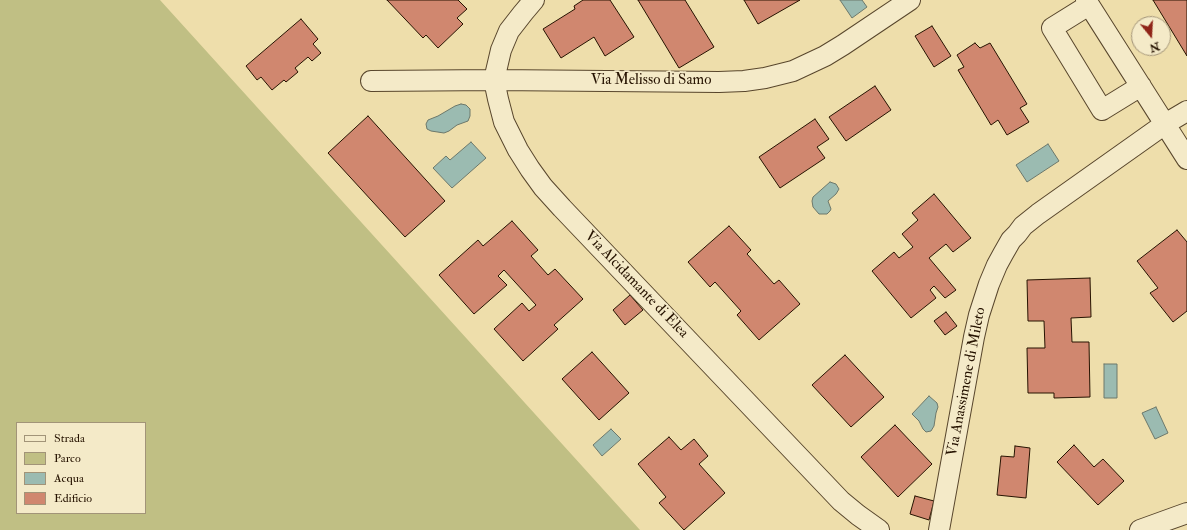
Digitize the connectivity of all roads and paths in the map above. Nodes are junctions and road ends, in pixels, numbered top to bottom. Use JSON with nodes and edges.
{"nodes":[{"id":1,"x":534,"y":0,"type":"edge"},
{"id":2,"x":910,"y":0,"type":"edge"},
{"id":3,"x":1088,"y":3,"type":"edge"},
{"id":4,"x":494,"y":80,"type":"junction"},
{"id":5,"x":371,"y":81,"type":"dead end"},
{"id":6,"x":1141,"y":86,"type":"junction"},
{"id":7,"x":1187,"y":111,"type":"edge"},
{"id":8,"x":1165,"y":124,"type":"junction"},
{"id":9,"x":1187,"y":159,"type":"edge"},
{"id":10,"x":1187,"y":513,"type":"edge"},
{"id":11,"x":879,"y":530,"type":"edge"},
{"id":12,"x":939,"y":530,"type":"edge"},
{"id":13,"x":1140,"y":530,"type":"edge"}],
"edges":[{"from":1,"to":4,"type":"street","name":"Via Alcidamante di Elea"},
{"from":2,"to":4,"type":"street","name":"Via Melisso di Samo"},
{"from":3,"to":6,"type":"street"},
{"from":3,"to":6,"type":"street"},
{"from":4,"to":5,"type":"street","name":"Via Melisso di Samo"},
{"from":4,"to":11,"type":"street","name":"Via Alcidamante di Elea"},
{"from":6,"to":8,"type":"street"},
{"from":7,"to":8,"type":"street","name":"Via Anassimene di Mileto"},
{"from":8,"to":9,"type":"street"},
{"from":8,"to":12,"type":"street","name":"Via Anassimene di Mileto"},
{"from":10,"to":13,"type":"street"}]}
